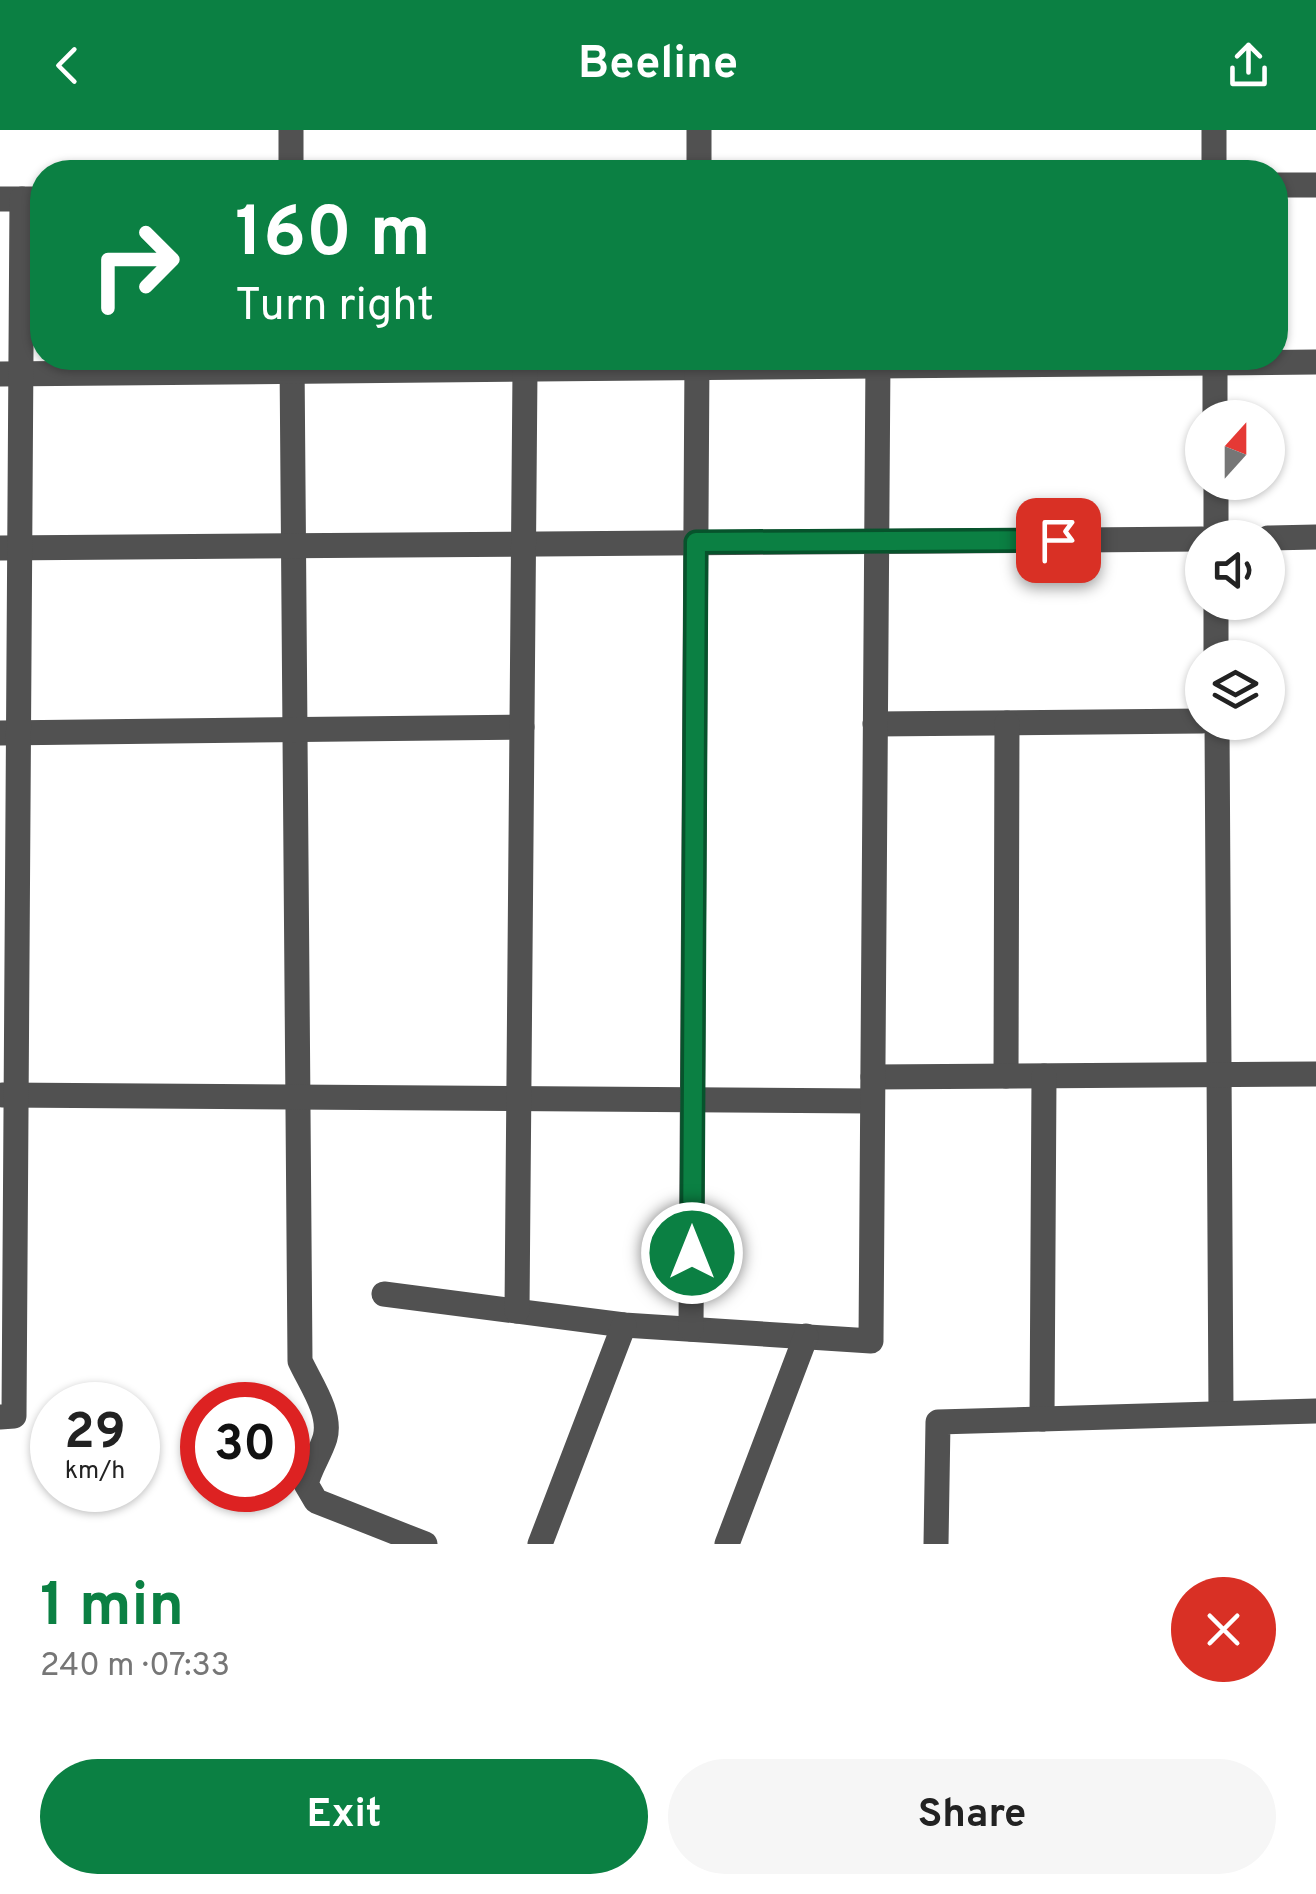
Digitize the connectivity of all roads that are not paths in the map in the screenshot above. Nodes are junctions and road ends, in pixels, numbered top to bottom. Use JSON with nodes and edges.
{"nodes":[{"id":1,"x":290,"y":130,"type":"edge"},
{"id":2,"x":699,"y":130,"type":"edge"},
{"id":3,"x":1214,"y":130,"type":"edge"},
{"id":4,"x":291,"y":160,"type":"edge"},
{"id":5,"x":698,"y":160,"type":"edge"},
{"id":6,"x":1214,"y":160,"type":"edge"},
{"id":7,"x":1316,"y":184,"type":"edge"},
{"id":8,"x":1288,"y":185,"type":"edge"},
{"id":9,"x":22,"y":199,"type":"edge"},
{"id":10,"x":1288,"y":361,"type":"edge"},
{"id":11,"x":1316,"y":362,"type":"edge"},
{"id":12,"x":135,"y":370,"type":"edge"},
{"id":13,"x":292,"y":370,"type":"edge"},
{"id":14,"x":525,"y":370,"type":"edge"},
{"id":15,"x":697,"y":370,"type":"edge"},
{"id":16,"x":878,"y":370,"type":"edge"},
{"id":17,"x":1215,"y":370,"type":"edge"},
{"id":18,"x":10,"y":374,"type":"edge"},
{"id":19,"x":1216,"y":400,"type":"edge"},
{"id":20,"x":1185,"y":538,"type":"edge"},
{"id":21,"x":1285,"y":538,"type":"edge"},
{"id":22,"x":1316,"y":538,"type":"edge"},
{"id":23,"x":876,"y":541,"type":"junction"},
{"id":24,"x":696,"y":542,"type":"junction"},
{"id":25,"x":524,"y":544,"type":"junction"},
{"id":26,"x":293,"y":546,"type":"junction"},
{"id":27,"x":10,"y":548,"type":"edge"},
{"id":28,"x":1185,"y":720,"type":"edge"},
{"id":29,"x":1007,"y":722,"type":"junction"},
{"id":30,"x":875,"y":724,"type":"junction"},
{"id":31,"x":522,"y":727,"type":"junction"},
{"id":32,"x":294,"y":730,"type":"junction"},
{"id":33,"x":9,"y":733,"type":"edge"},
{"id":34,"x":1217,"y":740,"type":"edge"},
{"id":35,"x":1219,"y":1074,"type":"junction"},
{"id":36,"x":1316,"y":1074,"type":"edge"},
{"id":37,"x":1006,"y":1076,"type":"junction"},
{"id":38,"x":1044,"y":1076,"type":"junction"},
{"id":39,"x":872,"y":1089,"type":"junction"},
{"id":40,"x":8,"y":1095,"type":"edge"},
{"id":41,"x":296,"y":1097,"type":"junction"},
{"id":42,"x":518,"y":1098,"type":"junction"},
{"id":43,"x":693,"y":1100,"type":"junction"},
{"id":44,"x":8,"y":1236,"type":"edge"},
{"id":45,"x":384,"y":1294,"type":"dead end"},
{"id":46,"x":516,"y":1311,"type":"junction"},
{"id":47,"x":624,"y":1326,"type":"junction"},
{"id":48,"x":691,"y":1330,"type":"junction"},
{"id":49,"x":806,"y":1336,"type":"junction"},
{"id":50,"x":1316,"y":1411,"type":"edge"},
{"id":51,"x":1220,"y":1414,"type":"junction"},
{"id":52,"x":0,"y":1417,"type":"edge"},
{"id":53,"x":1042,"y":1419,"type":"junction"},
{"id":54,"x":424,"y":1544,"type":"edge"},
{"id":55,"x":540,"y":1544,"type":"edge"},
{"id":56,"x":727,"y":1544,"type":"edge"},
{"id":57,"x":936,"y":1544,"type":"edge"}],
"edges":[{"from":1,"to":4,"type":"street"},
{"from":2,"to":5,"type":"street"},
{"from":3,"to":6,"type":"street"},
{"from":7,"to":8,"type":"street"},
{"from":9,"to":18,"type":"street"},
{"from":10,"to":11,"type":"street"},
{"from":12,"to":18,"type":"street"},
{"from":13,"to":26,"type":"street"},
{"from":14,"to":25,"type":"street"},
{"from":15,"to":24,"type":"street"},
{"from":16,"to":23,"type":"street"},
{"from":17,"to":19,"type":"street"},
{"from":18,"to":27,"type":"street"},
{"from":20,"to":23,"type":"street"},
{"from":21,"to":22,"type":"street"},
{"from":23,"to":24,"type":"street"},
{"from":23,"to":30,"type":"street"},
{"from":24,"to":25,"type":"street"},
{"from":24,"to":43,"type":"street"},
{"from":25,"to":26,"type":"street"},
{"from":25,"to":31,"type":"street"},
{"from":26,"to":27,"type":"street"},
{"from":26,"to":32,"type":"street"},
{"from":27,"to":33,"type":"street"},
{"from":28,"to":29,"type":"street"},
{"from":29,"to":30,"type":"street"},
{"from":29,"to":37,"type":"street"},
{"from":30,"to":39,"type":"street"},
{"from":31,"to":32,"type":"street"},
{"from":31,"to":42,"type":"street"},
{"from":32,"to":33,"type":"street"},
{"from":32,"to":41,"type":"street"},
{"from":33,"to":40,"type":"street"},
{"from":34,"to":35,"type":"street"},
{"from":35,"to":36,"type":"street"},
{"from":35,"to":38,"type":"street"},
{"from":35,"to":51,"type":"street"},
{"from":37,"to":38,"type":"street"},
{"from":37,"to":39,"type":"street"},
{"from":38,"to":53,"type":"street"},
{"from":39,"to":43,"type":"street"},
{"from":39,"to":49,"type":"street"},
{"from":40,"to":41,"type":"street"},
{"from":40,"to":44,"type":"street"},
{"from":41,"to":42,"type":"street"},
{"from":41,"to":54,"type":"street"},
{"from":42,"to":43,"type":"street"},
{"from":42,"to":46,"type":"street"},
{"from":43,"to":48,"type":"street"},
{"from":44,"to":52,"type":"street"},
{"from":45,"to":46,"type":"street"},
{"from":46,"to":47,"type":"street"},
{"from":47,"to":48,"type":"street"},
{"from":47,"to":55,"type":"street"},
{"from":48,"to":49,"type":"street"},
{"from":49,"to":56,"type":"street"},
{"from":50,"to":51,"type":"street"},
{"from":51,"to":53,"type":"street"},
{"from":53,"to":57,"type":"street"}]}
